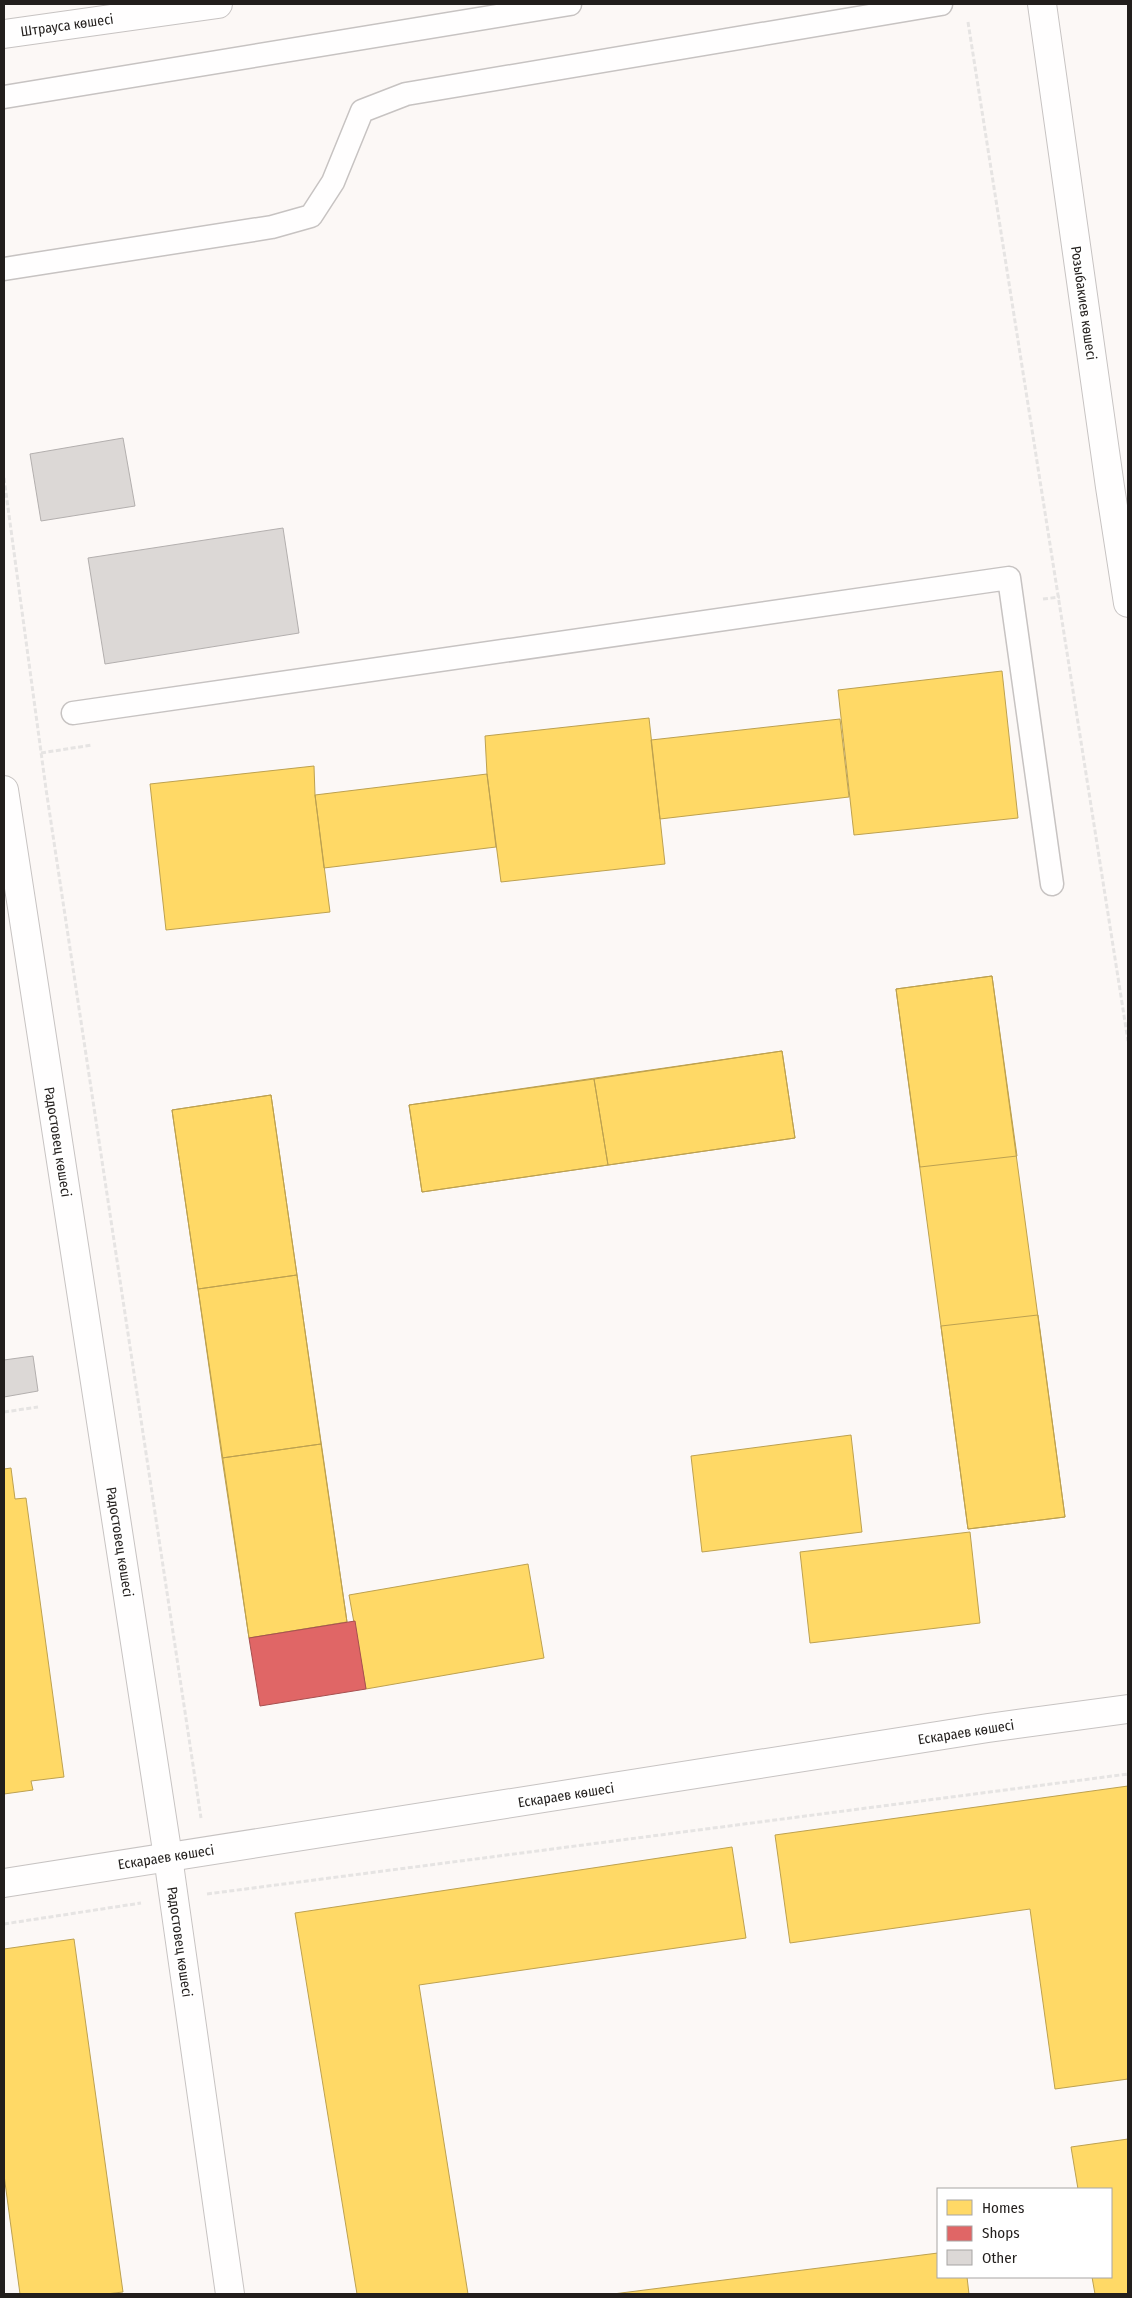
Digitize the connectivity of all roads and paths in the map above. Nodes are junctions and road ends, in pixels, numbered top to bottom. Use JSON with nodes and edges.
{"nodes":[{"id":1,"x":218,"y":4,"type":"edge"},
{"id":2,"x":570,"y":4,"type":"edge"},
{"id":3,"x":941,"y":4,"type":"edge"},
{"id":4,"x":1042,"y":4,"type":"edge"},
{"id":5,"x":967,"y":13,"type":"dead end"},
{"id":6,"x":4,"y":34,"type":"edge"},
{"id":7,"x":4,"y":97,"type":"edge"},
{"id":8,"x":4,"y":269,"type":"edge"},
{"id":9,"x":4,"y":478,"type":"edge"},
{"id":10,"x":1119,"y":485,"type":"edge"},
{"id":11,"x":1060,"y":597,"type":"junction"},
{"id":12,"x":1041,"y":600,"type":"dead end"},
{"id":13,"x":1128,"y":603,"type":"edge"},
{"id":14,"x":73,"y":713,"type":"dead end"},
{"id":15,"x":4,"y":790,"type":"edge"},
{"id":16,"x":1052,"y":884,"type":"dead end"},
{"id":17,"x":1128,"y":1041,"type":"edge"},
{"id":18,"x":38,"y":1407,"type":"dead end"},
{"id":19,"x":4,"y":1412,"type":"edge"},
{"id":20,"x":1128,"y":1710,"type":"edge"},
{"id":21,"x":1128,"y":1774,"type":"edge"},
{"id":22,"x":206,"y":1851,"type":"junction"},
{"id":23,"x":168,"y":1857,"type":"junction"},
{"id":24,"x":4,"y":1883,"type":"edge"},
{"id":25,"x":174,"y":1898,"type":"junction"},
{"id":26,"x":4,"y":1924,"type":"edge"},
{"id":27,"x":230,"y":2294,"type":"edge"}],
"edges":[{"from":1,"to":6,"type":"street","name":"Штрауса көшесі"},
{"from":2,"to":7,"type":"lane"},
{"from":3,"to":8,"type":"lane"},
{"from":4,"to":10,"type":"street","name":"Розыбакиев көшесі"},
{"from":5,"to":11,"type":"path"},
{"from":9,"to":22,"type":"path"},
{"from":10,"to":13,"type":"street","name":"Розыбакиев көшесі"},
{"from":11,"to":12,"type":"path"},
{"from":11,"to":17,"type":"path"},
{"from":14,"to":16,"type":"lane"},
{"from":15,"to":23,"type":"street","name":"Радостовец көшесі"},
{"from":18,"to":19,"type":"path"},
{"from":20,"to":22,"type":"street","name":"Ескараев көшесі"},
{"from":21,"to":25,"type":"path"},
{"from":22,"to":23,"type":"street","name":"Ескараев көшесі"},
{"from":23,"to":24,"type":"street","name":"Ескараев көшесі"},
{"from":23,"to":25,"type":"street","name":"Радостовец көшесі"},
{"from":25,"to":26,"type":"path"},
{"from":25,"to":27,"type":"street","name":"Радостовец көшесі"}]}
